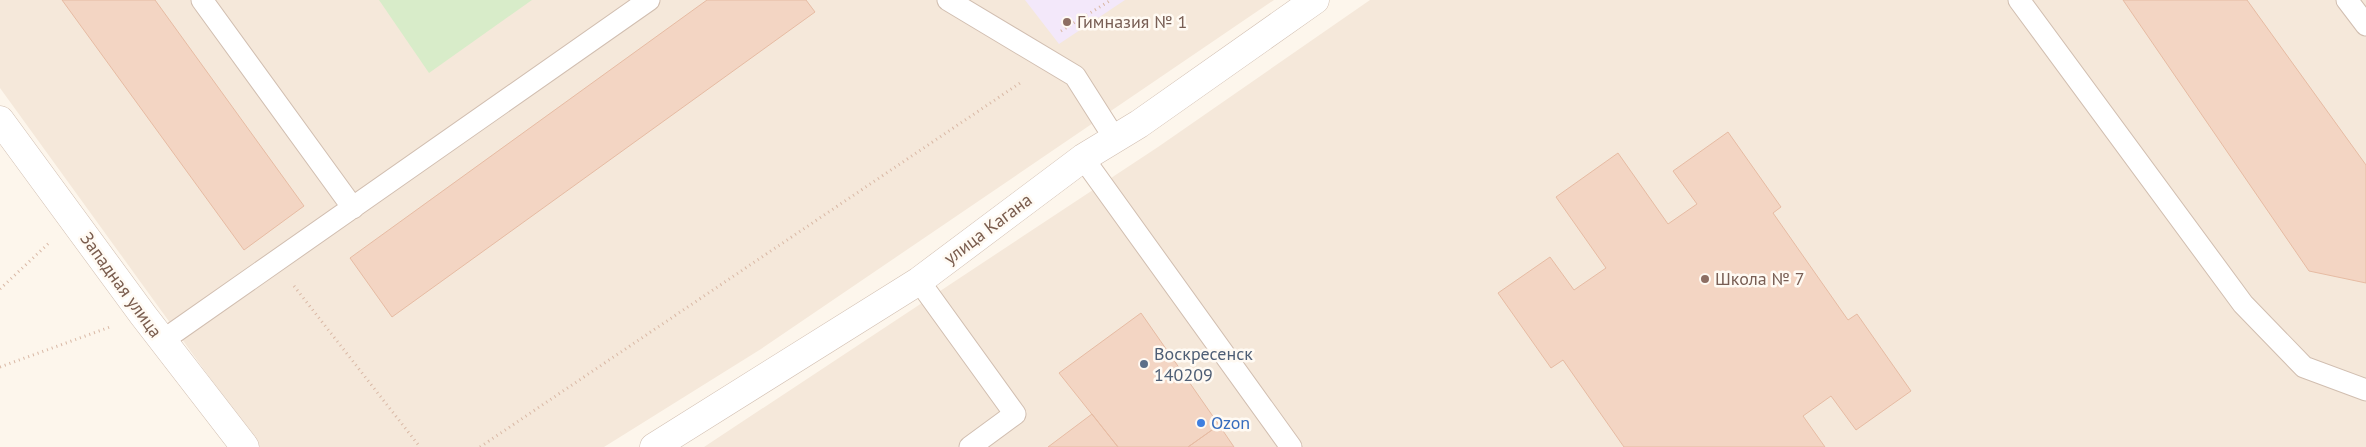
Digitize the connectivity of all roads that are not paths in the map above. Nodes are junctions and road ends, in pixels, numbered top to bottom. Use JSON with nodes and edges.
{"nodes":[{"id":1,"x":202,"y":0,"type":"edge"},
{"id":2,"x":649,"y":0,"type":"edge"},
{"id":3,"x":948,"y":0,"type":"edge"},
{"id":4,"x":1315,"y":0,"type":"edge"},
{"id":5,"x":2019,"y":0,"type":"edge"},
{"id":6,"x":2347,"y":0,"type":"edge"},
{"id":7,"x":2366,"y":25,"type":"edge"},
{"id":8,"x":0,"y":120,"type":"edge"},
{"id":9,"x":1115,"y":139,"type":"junction"},
{"id":10,"x":1083,"y":158,"type":"junction"},
{"id":11,"x":353,"y":208,"type":"junction"},
{"id":12,"x":919,"y":281,"type":"junction"},
{"id":13,"x":162,"y":341,"type":"junction"},
{"id":14,"x":2366,"y":390,"type":"edge"},
{"id":15,"x":245,"y":447,"type":"edge"},
{"id":16,"x":654,"y":447,"type":"edge"},
{"id":17,"x":970,"y":447,"type":"edge"},
{"id":18,"x":1291,"y":447,"type":"edge"}],
"edges":[{"from":1,"to":11,"type":"lane"},
{"from":2,"to":11,"type":"lane"},
{"from":3,"to":9,"type":"lane"},
{"from":4,"to":9,"type":"street","name":"улица Кагана"},
{"from":5,"to":14,"type":"lane"},
{"from":6,"to":7,"type":"lane"},
{"from":8,"to":13,"type":"street","name":"Западная улица"},
{"from":9,"to":10,"type":"street","name":"улица Кагана"},
{"from":10,"to":12,"type":"street","name":"улица Кагана"},
{"from":10,"to":18,"type":"lane"},
{"from":11,"to":13,"type":"lane"},
{"from":12,"to":16,"type":"street","name":"улица Кагана"},
{"from":12,"to":17,"type":"lane"},
{"from":13,"to":15,"type":"street","name":"Западная улица"}]}
